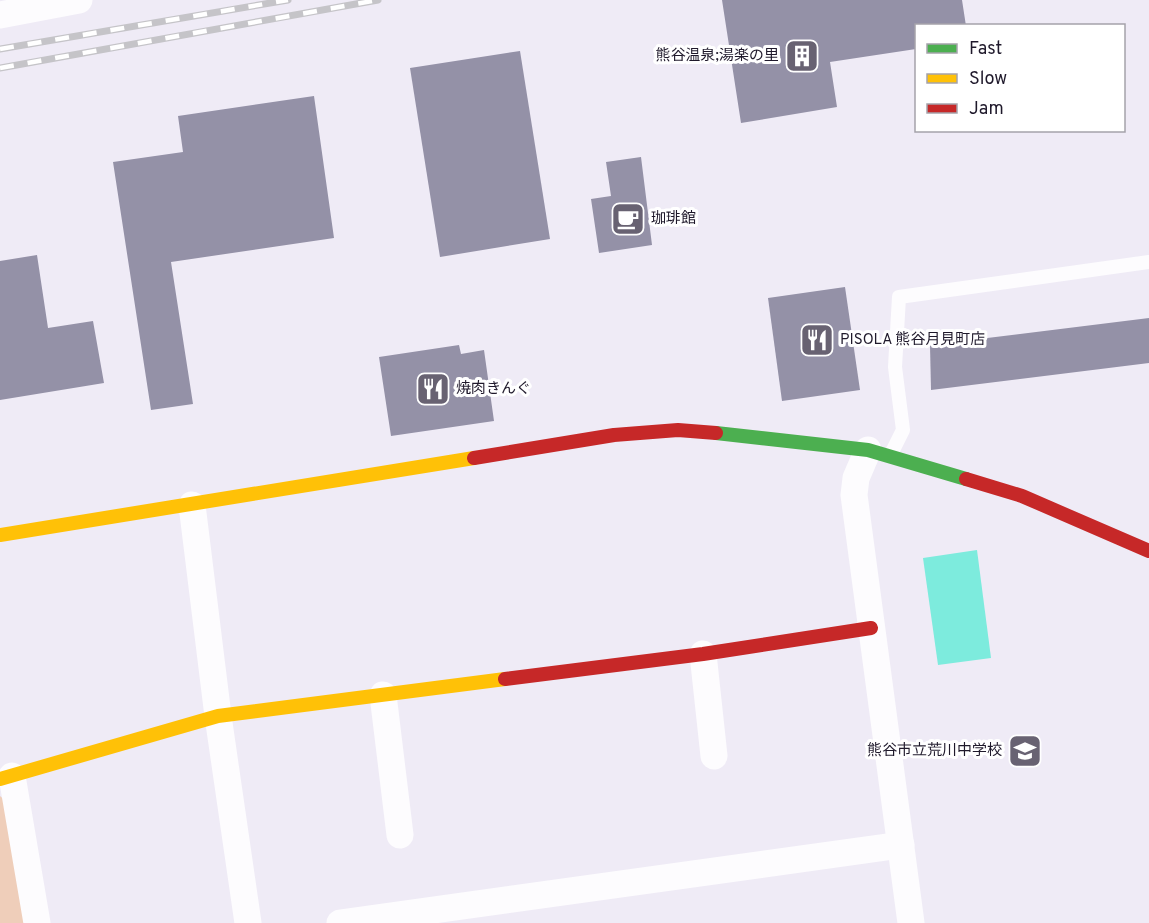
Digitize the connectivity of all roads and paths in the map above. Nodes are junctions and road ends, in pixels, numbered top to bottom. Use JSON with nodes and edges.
{"nodes":[{"id":1,"x":79,"y":0,"type":"edge"},
{"id":2,"x":0,"y":15,"type":"edge"},
{"id":3,"x":1149,"y":262,"type":"edge"},
{"id":4,"x":879,"y":453,"type":"junction"},
{"id":5,"x":192,"y":505,"type":"junction"},
{"id":6,"x":0,"y":535,"type":"edge"},
{"id":7,"x":1149,"y":551,"type":"edge"},
{"id":8,"x":871,"y":628,"type":"junction"},
{"id":9,"x":703,"y":654,"type":"junction"},
{"id":10,"x":383,"y":695,"type":"junction"},
{"id":11,"x":218,"y":716,"type":"junction"},
{"id":12,"x":714,"y":756,"type":"dead end"},
{"id":13,"x":6,"y":778,"type":"edge"},
{"id":14,"x":400,"y":835,"type":"dead end"},
{"id":15,"x":901,"y":845,"type":"junction"},
{"id":16,"x":37,"y":923,"type":"edge"},
{"id":17,"x":248,"y":923,"type":"edge"},
{"id":18,"x":340,"y":923,"type":"edge"},
{"id":19,"x":911,"y":923,"type":"edge"}],
"edges":[{"from":1,"to":2,"type":"street"},
{"from":3,"to":4,"type":"lane"},
{"from":4,"to":5,"type":"street"},
{"from":4,"to":7,"type":"street"},
{"from":4,"to":8,"type":"street"},
{"from":5,"to":6,"type":"street"},
{"from":5,"to":11,"type":"street"},
{"from":8,"to":9,"type":"street"},
{"from":8,"to":15,"type":"street"},
{"from":9,"to":10,"type":"street"},
{"from":9,"to":12,"type":"street"},
{"from":10,"to":11,"type":"street"},
{"from":10,"to":14,"type":"street"},
{"from":11,"to":13,"type":"street"},
{"from":11,"to":17,"type":"street"},
{"from":13,"to":16,"type":"street"},
{"from":15,"to":18,"type":"street"},
{"from":15,"to":19,"type":"street"}]}
